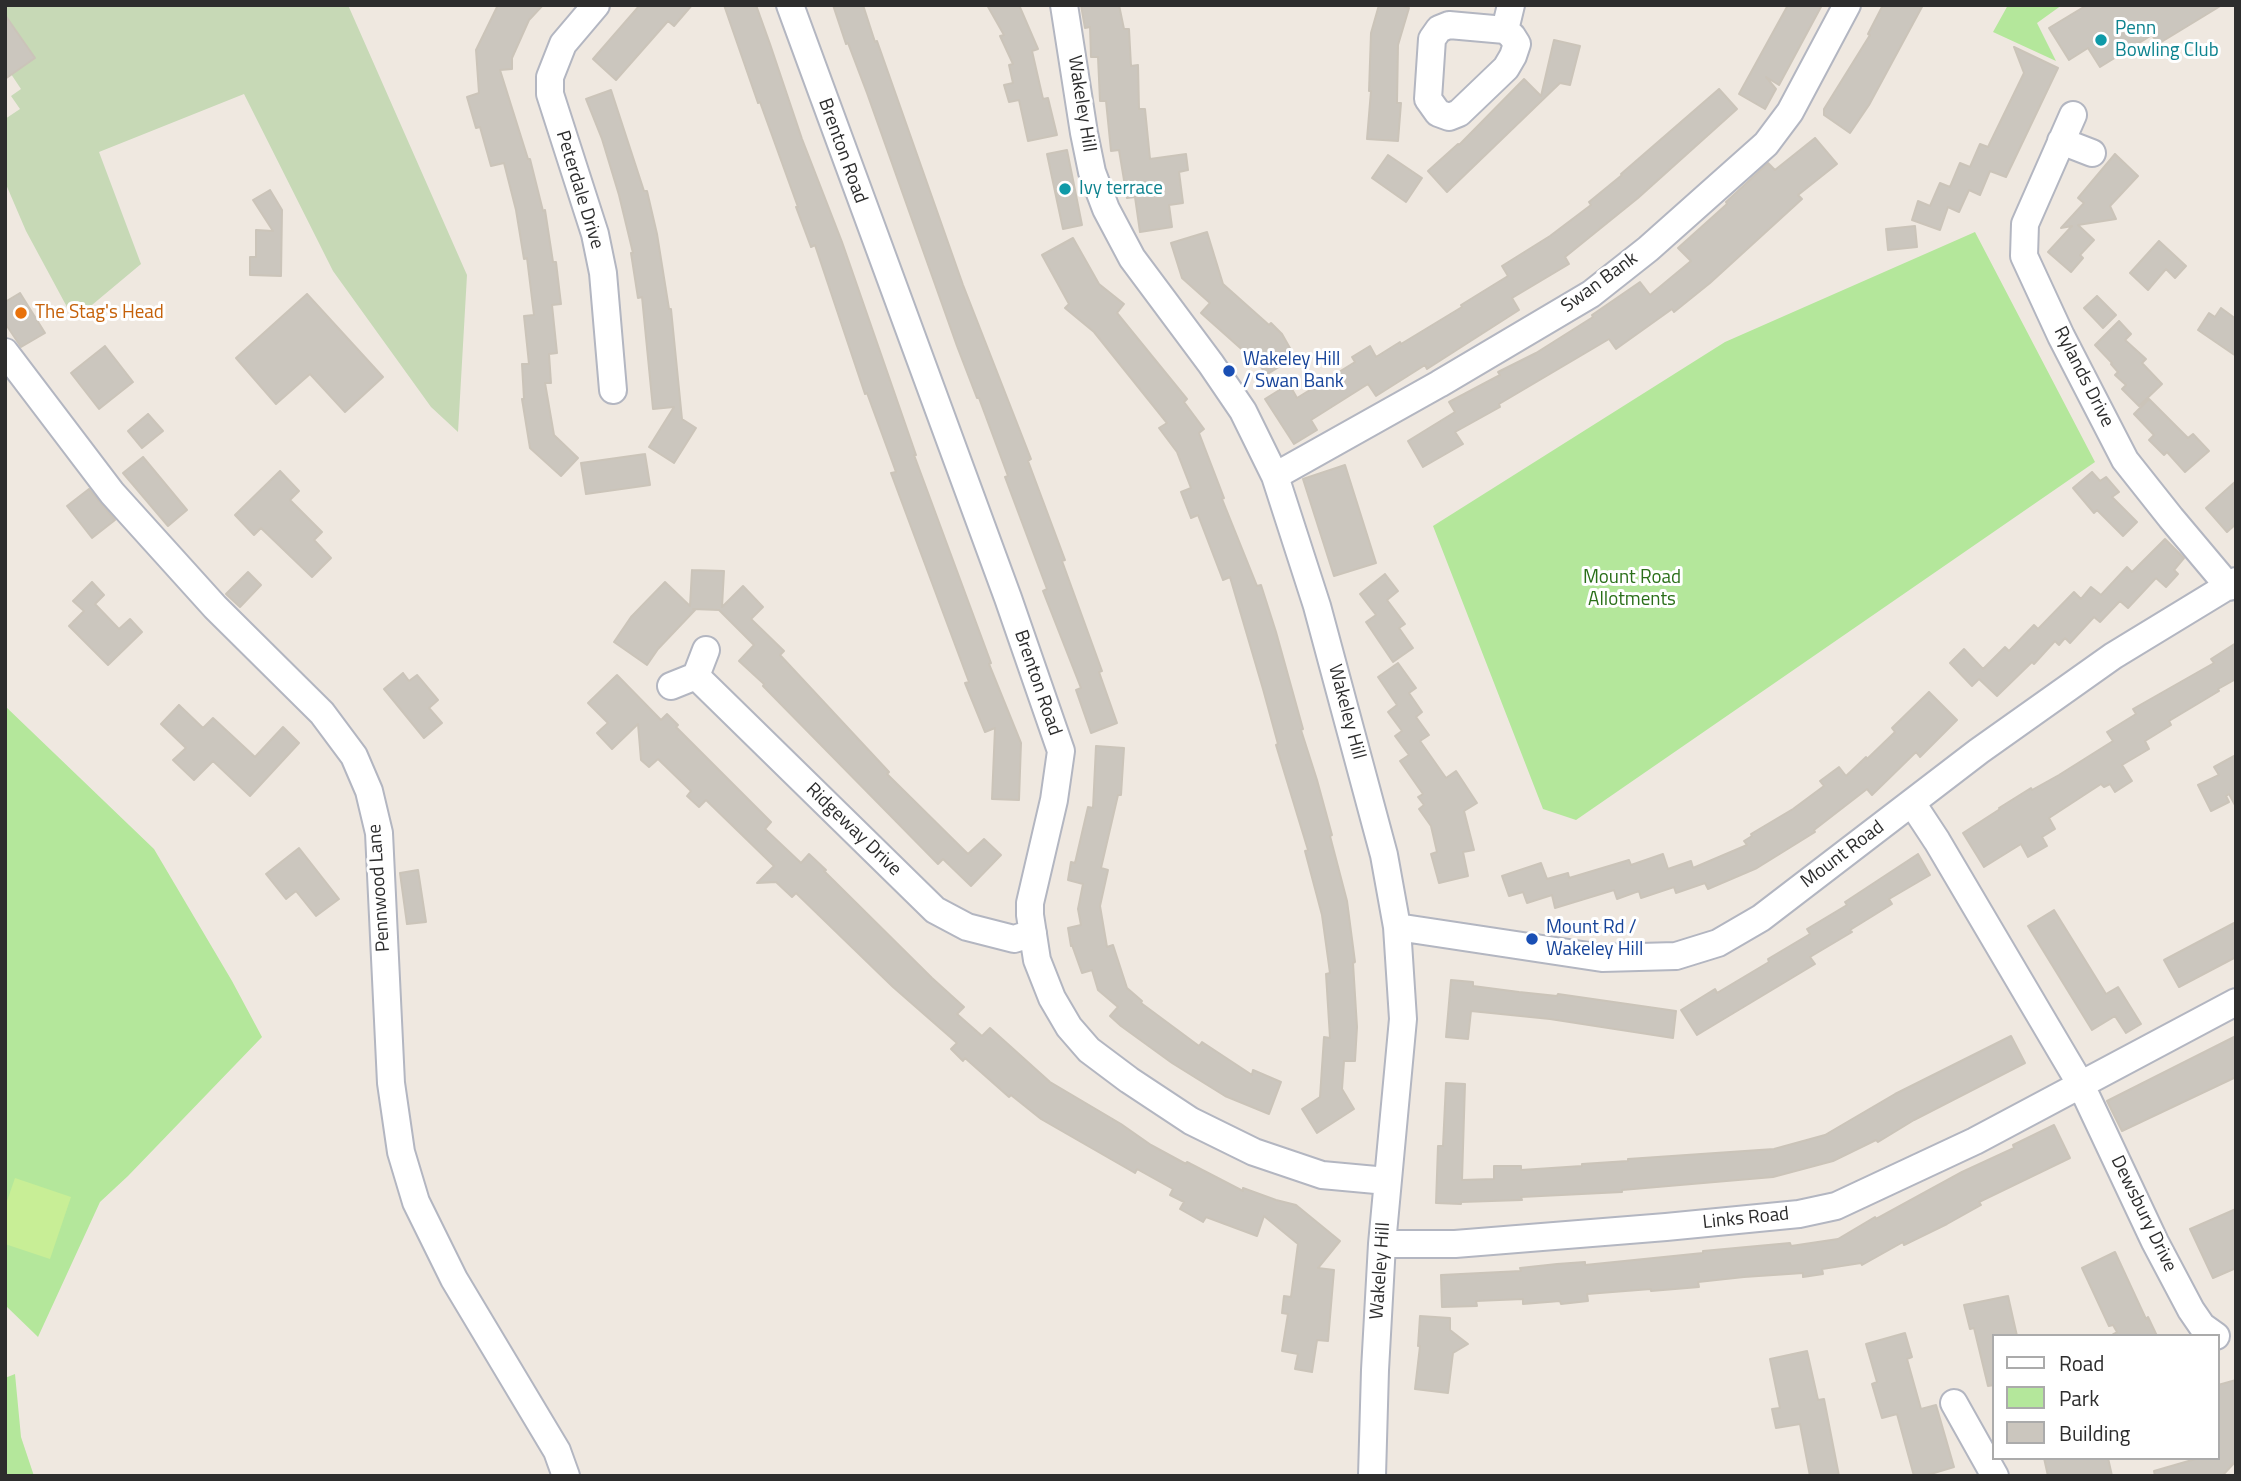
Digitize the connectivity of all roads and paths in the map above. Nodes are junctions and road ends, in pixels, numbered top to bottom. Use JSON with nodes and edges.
{"nodes":[{"id":1,"x":596,"y":5,"type":"edge"},
{"id":2,"x":790,"y":5,"type":"edge"},
{"id":3,"x":1064,"y":5,"type":"edge"},
{"id":4,"x":1847,"y":5,"type":"edge"},
{"id":5,"x":2073,"y":115,"type":"dead end"},
{"id":6,"x":2061,"y":141,"type":"junction"},
{"id":7,"x":2092,"y":153,"type":"dead end"},
{"id":8,"x":5,"y":352,"type":"edge"},
{"id":9,"x":613,"y":390,"type":"dead end"},
{"id":10,"x":1275,"y":476,"type":"junction"},
{"id":11,"x":2232,"y":584,"type":"edge"},
{"id":12,"x":706,"y":650,"type":"dead end"},
{"id":13,"x":696,"y":676,"type":"junction"},
{"id":14,"x":671,"y":686,"type":"dead end"},
{"id":15,"x":1912,"y":803,"type":"junction"},
{"id":16,"x":1396,"y":927,"type":"junction"},
{"id":17,"x":1033,"y":933,"type":"junction"},
{"id":18,"x":2236,"y":1002,"type":"edge"},
{"id":19,"x":2081,"y":1085,"type":"junction"},
{"id":20,"x":1387,"y":1181,"type":"junction"},
{"id":21,"x":1382,"y":1244,"type":"junction"},
{"id":22,"x":2214,"y":1334,"type":"edge"},
{"id":23,"x":1954,"y":1403,"type":"dead end"},
{"id":24,"x":566,"y":1476,"type":"edge"},
{"id":25,"x":1372,"y":1476,"type":"edge"},
{"id":26,"x":1995,"y":1476,"type":"edge"}],
"edges":[{"from":1,"to":9,"type":"street","name":"Peterdale Drive"},
{"from":2,"to":17,"type":"street","name":"Brenton Road"},
{"from":3,"to":10,"type":"street","name":"Wakeley Hill"},
{"from":4,"to":10,"type":"street","name":"Swan Bank"},
{"from":5,"to":6,"type":"street","name":"Rylands Drive"},
{"from":6,"to":7,"type":"street"},
{"from":6,"to":11,"type":"street","name":"Rylands Drive"},
{"from":8,"to":24,"type":"street","name":"Pennwood Lane"},
{"from":10,"to":16,"type":"street","name":"Wakeley Hill"},
{"from":11,"to":15,"type":"street","name":"Mount Road"},
{"from":12,"to":13,"type":"street"},
{"from":13,"to":14,"type":"street"},
{"from":13,"to":17,"type":"street","name":"Ridgeway Drive"},
{"from":15,"to":16,"type":"street","name":"Mount Road"},
{"from":15,"to":19,"type":"street"},
{"from":16,"to":20,"type":"street","name":"Wakeley Hill"},
{"from":17,"to":20,"type":"street","name":"Brenton Road"},
{"from":18,"to":19,"type":"street","name":"Links Road"},
{"from":19,"to":21,"type":"street","name":"Links Road"},
{"from":19,"to":22,"type":"street","name":"Dewsbury Drive"},
{"from":20,"to":21,"type":"street","name":"Wakeley Hill"},
{"from":21,"to":25,"type":"street","name":"Wakeley Hill"},
{"from":23,"to":26,"type":"street"}]}
